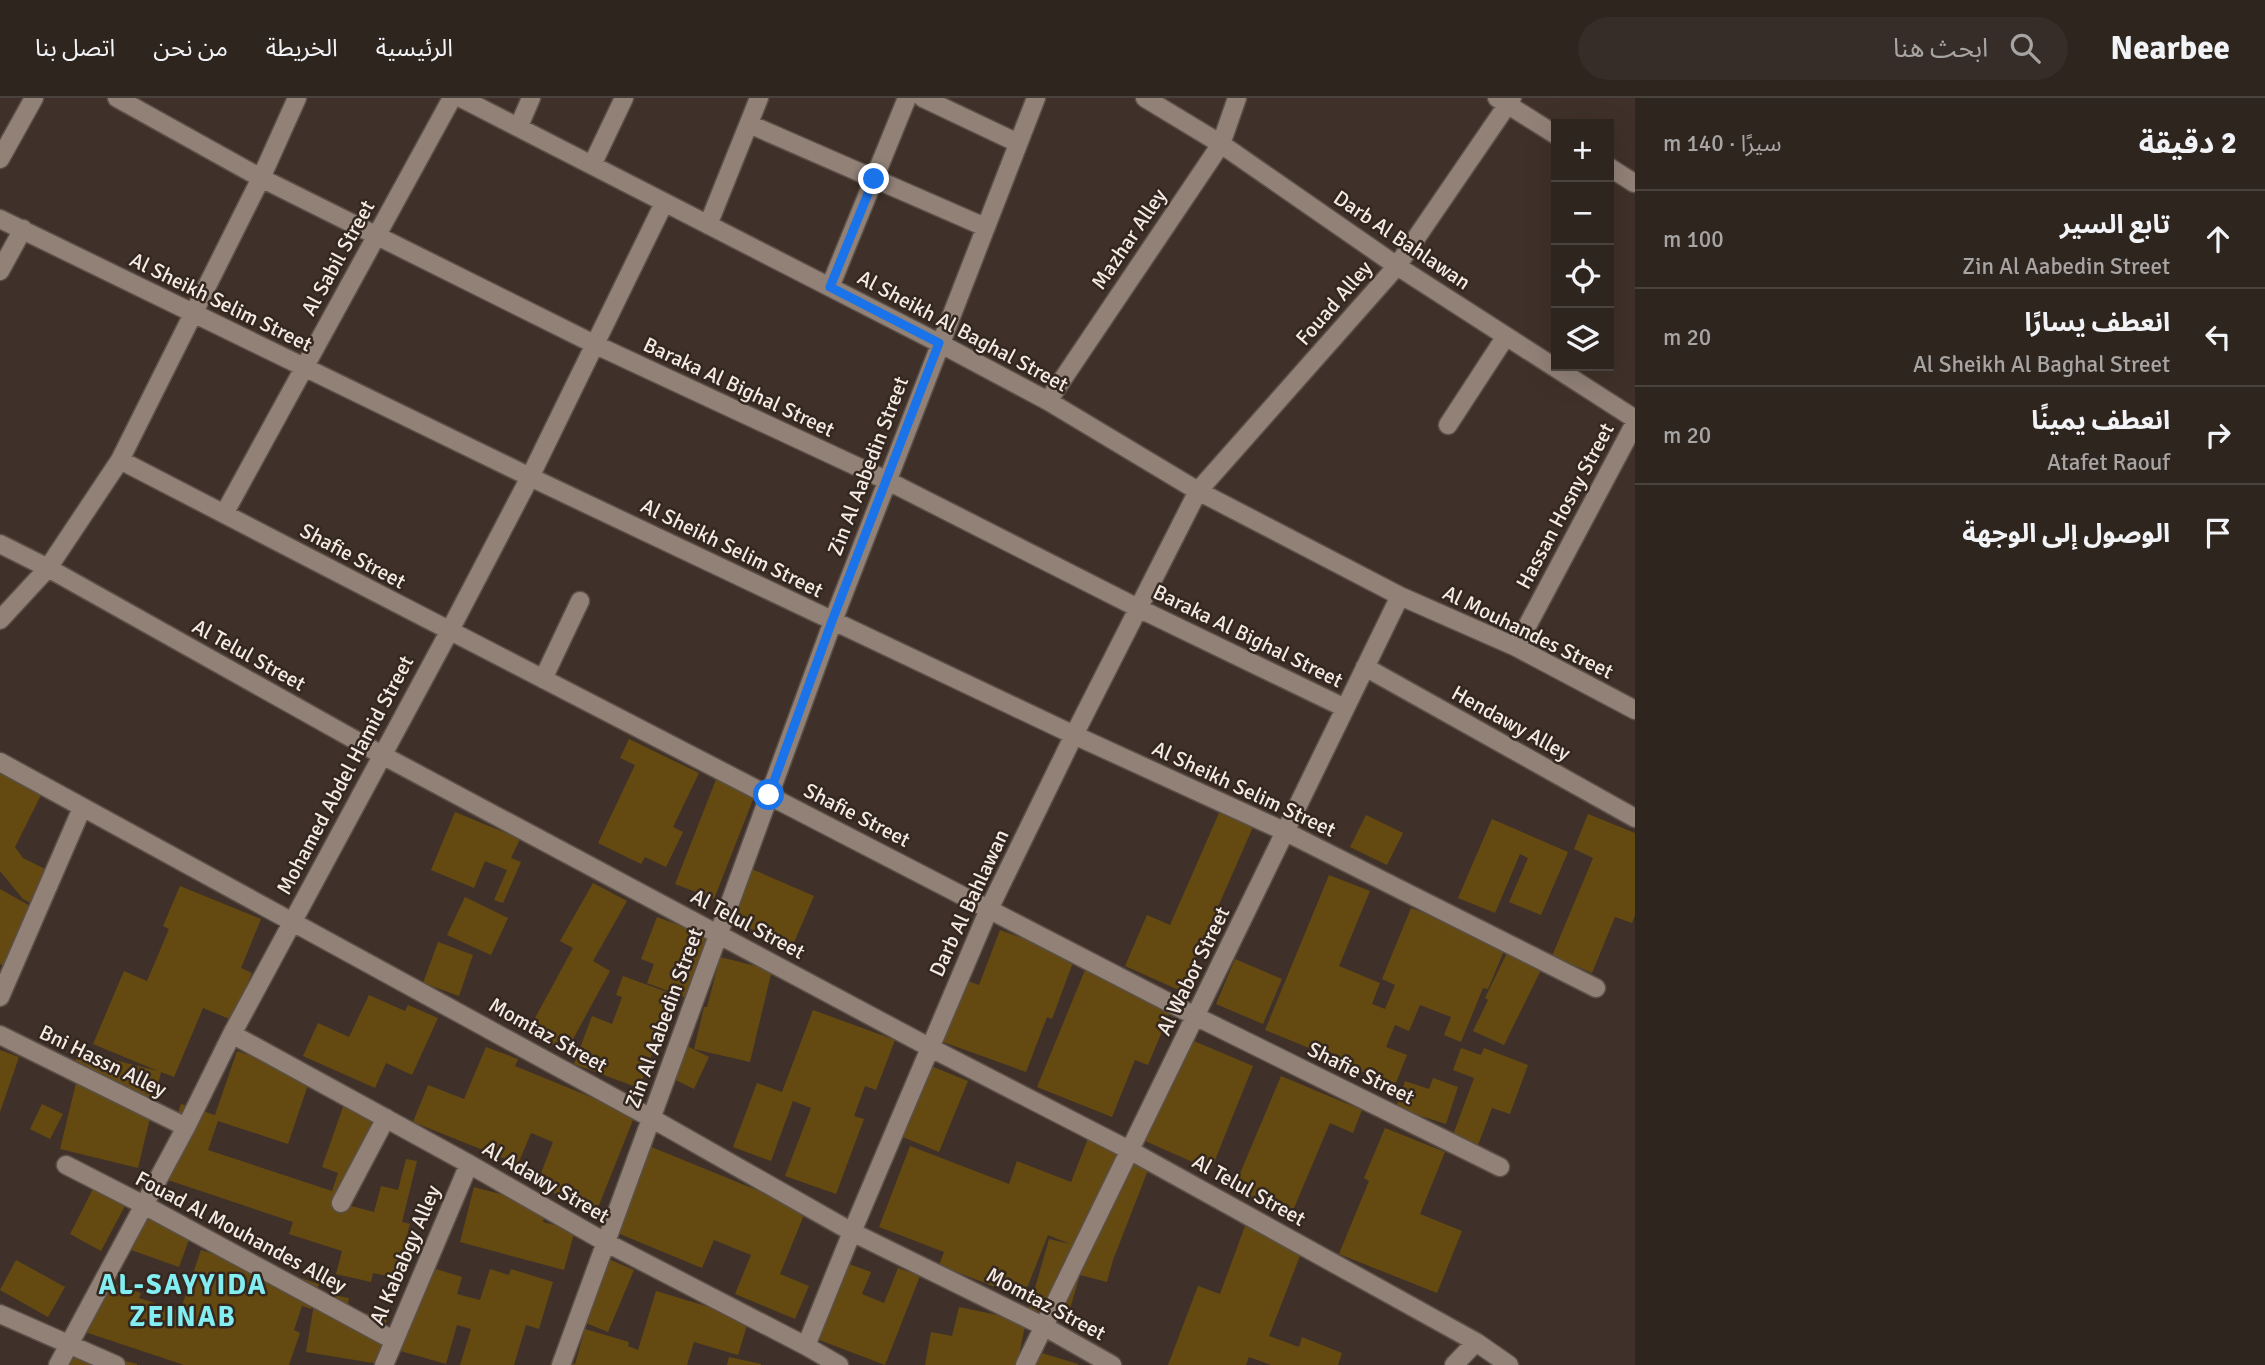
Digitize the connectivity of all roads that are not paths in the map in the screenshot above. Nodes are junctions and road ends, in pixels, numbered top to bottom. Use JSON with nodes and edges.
{"nodes":[{"id":1,"x":34,"y":98,"type":"edge"},
{"id":2,"x":117,"y":98,"type":"edge"},
{"id":3,"x":297,"y":98,"type":"edge"},
{"id":4,"x":452,"y":98,"type":"edge"},
{"id":5,"x":461,"y":98,"type":"edge"},
{"id":6,"x":531,"y":98,"type":"edge"},
{"id":7,"x":624,"y":98,"type":"edge"},
{"id":8,"x":759,"y":98,"type":"edge"},
{"id":9,"x":907,"y":98,"type":"edge"},
{"id":10,"x":923,"y":98,"type":"edge"},
{"id":11,"x":1036,"y":98,"type":"edge"},
{"id":12,"x":1145,"y":98,"type":"edge"},
{"id":13,"x":1237,"y":98,"type":"edge"},
{"id":14,"x":1506,"y":100,"type":"edge"},
{"id":15,"x":749,"y":124,"type":"junction"},
{"id":16,"x":519,"y":126,"type":"junction"},
{"id":17,"x":1551,"y":132,"type":"edge"},
{"id":18,"x":1018,"y":143,"type":"junction"},
{"id":19,"x":1221,"y":144,"type":"junction"},
{"id":20,"x":0,"y":159,"type":"edge"},
{"id":21,"x":592,"y":165,"type":"junction"},
{"id":22,"x":1614,"y":170,"type":"edge"},
{"id":23,"x":261,"y":178,"type":"junction"},
{"id":24,"x":874,"y":179,"type":"junction"},
{"id":25,"x":1634,"y":183,"type":"edge"},
{"id":26,"x":664,"y":203,"type":"junction"},
{"id":27,"x":0,"y":219,"type":"edge"},
{"id":28,"x":708,"y":225,"type":"junction"},
{"id":29,"x":985,"y":227,"type":"junction"},
{"id":30,"x":23,"y":229,"type":"junction"},
{"id":31,"x":376,"y":236,"type":"junction"},
{"id":32,"x":1397,"y":266,"type":"junction"},
{"id":33,"x":0,"y":271,"type":"edge"},
{"id":34,"x":830,"y":287,"type":"junction"},
{"id":35,"x":193,"y":314,"type":"junction"},
{"id":36,"x":1506,"y":335,"type":"junction"},
{"id":37,"x":939,"y":343,"type":"junction"},
{"id":38,"x":596,"y":345,"type":"junction"},
{"id":39,"x":304,"y":368,"type":"junction"},
{"id":40,"x":1048,"y":401,"type":"junction"},
{"id":41,"x":1635,"y":421,"type":"edge"},
{"id":42,"x":1448,"y":425,"type":"dead end"},
{"id":43,"x":120,"y":460,"type":"junction"},
{"id":44,"x":530,"y":477,"type":"junction"},
{"id":45,"x":886,"y":480,"type":"junction"},
{"id":46,"x":1198,"y":491,"type":"junction"},
{"id":47,"x":224,"y":514,"type":"junction"},
{"id":48,"x":0,"y":544,"type":"edge"},
{"id":49,"x":48,"y":568,"type":"junction"},
{"id":50,"x":1400,"y":596,"type":"junction"},
{"id":51,"x":580,"y":601,"type":"dead end"},
{"id":52,"x":1138,"y":608,"type":"junction"},
{"id":53,"x":0,"y":620,"type":"edge"},
{"id":54,"x":832,"y":621,"type":"junction"},
{"id":55,"x":449,"y":632,"type":"junction"},
{"id":56,"x":1516,"y":647,"type":"junction"},
{"id":57,"x":1365,"y":667,"type":"junction"},
{"id":58,"x":543,"y":679,"type":"junction"},
{"id":59,"x":1345,"y":708,"type":"junction"},
{"id":60,"x":1635,"y":710,"type":"edge"},
{"id":61,"x":1074,"y":735,"type":"junction"},
{"id":62,"x":382,"y":755,"type":"junction"},
{"id":63,"x":0,"y":762,"type":"edge"},
{"id":64,"x":769,"y":795,"type":"junction"},
{"id":65,"x":82,"y":808,"type":"junction"},
{"id":66,"x":1635,"y":818,"type":"edge"},
{"id":67,"x":1286,"y":832,"type":"junction"},
{"id":68,"x":989,"y":909,"type":"junction"},
{"id":69,"x":293,"y":921,"type":"junction"},
{"id":70,"x":718,"y":934,"type":"junction"},
{"id":71,"x":1596,"y":988,"type":"dead end"},
{"id":72,"x":0,"y":997,"type":"edge"},
{"id":73,"x":1195,"y":1016,"type":"junction"},
{"id":74,"x":232,"y":1034,"type":"junction"},
{"id":75,"x":0,"y":1035,"type":"edge"},
{"id":76,"x":929,"y":1047,"type":"junction"},
{"id":77,"x":386,"y":1118,"type":"junction"},
{"id":78,"x":651,"y":1118,"type":"junction"},
{"id":79,"x":186,"y":1127,"type":"junction"},
{"id":80,"x":1131,"y":1151,"type":"junction"},
{"id":81,"x":469,"y":1164,"type":"junction"},
{"id":82,"x":66,"y":1165,"type":"dead end"},
{"id":83,"x":1500,"y":1167,"type":"dead end"},
{"id":84,"x":341,"y":1203,"type":"dead end"},
{"id":85,"x":144,"y":1205,"type":"junction"},
{"id":86,"x":852,"y":1232,"type":"junction"},
{"id":87,"x":605,"y":1242,"type":"junction"},
{"id":88,"x":0,"y":1314,"type":"edge"},
{"id":89,"x":1045,"y":1326,"type":"junction"},
{"id":90,"x":393,"y":1340,"type":"junction"},
{"id":91,"x":1476,"y":1342,"type":"junction"},
{"id":92,"x":68,"y":1346,"type":"junction"},
{"id":93,"x":806,"y":1346,"type":"junction"},
{"id":94,"x":58,"y":1365,"type":"edge"},
{"id":95,"x":116,"y":1365,"type":"edge"},
{"id":96,"x":384,"y":1365,"type":"edge"},
{"id":97,"x":561,"y":1365,"type":"edge"},
{"id":98,"x":839,"y":1365,"type":"edge"},
{"id":99,"x":1025,"y":1365,"type":"edge"},
{"id":100,"x":1112,"y":1365,"type":"edge"},
{"id":101,"x":1454,"y":1365,"type":"edge"},
{"id":102,"x":1509,"y":1365,"type":"edge"}],
"edges":[{"from":1,"to":20,"type":"street"},
{"from":2,"to":23,"type":"street","name":"Baraka Al Bighal Street"},
{"from":3,"to":23,"type":"street"},
{"from":4,"to":31,"type":"street","name":"Al Sabil Street"},
{"from":5,"to":16,"type":"street","name":"Al Sheikh Al Baghal Street"},
{"from":6,"to":16,"type":"street"},
{"from":7,"to":21,"type":"street"},
{"from":8,"to":15,"type":"street"},
{"from":9,"to":24,"type":"street"},
{"from":10,"to":18,"type":"street"},
{"from":11,"to":18,"type":"street","name":"Zin Al Aabedin Street"},
{"from":12,"to":19,"type":"street","name":"Darb Al Bahlawan"},
{"from":13,"to":19,"type":"street","name":"Mazhar Alley"},
{"from":14,"to":17,"type":"street"},
{"from":14,"to":32,"type":"street","name":"Fouad Alley"},
{"from":15,"to":24,"type":"street"},
{"from":15,"to":28,"type":"street"},
{"from":16,"to":21,"type":"street","name":"Al Sheikh Al Baghal Street"},
{"from":18,"to":29,"type":"street","name":"Zin Al Aabedin Street"},
{"from":19,"to":32,"type":"street","name":"Darb Al Bahlawan"},
{"from":19,"to":40,"type":"street","name":"Mazhar Alley"},
{"from":21,"to":26,"type":"street","name":"Al Sheikh Al Baghal Street"},
{"from":22,"to":25,"type":"street"},
{"from":23,"to":31,"type":"street","name":"Baraka Al Bighal Street"},
{"from":23,"to":35,"type":"street"},
{"from":24,"to":29,"type":"street"},
{"from":24,"to":34,"type":"street"},
{"from":26,"to":28,"type":"street","name":"Al Sheikh Al Baghal Street"},
{"from":26,"to":38,"type":"street","name":"Mohamed Abdel Hamid Street"},
{"from":27,"to":30,"type":"street","name":"Al Sheikh Selim Street"},
{"from":28,"to":34,"type":"street","name":"Al Sheikh Al Baghal Street"},
{"from":29,"to":37,"type":"street","name":"Zin Al Aabedin Street"},
{"from":30,"to":33,"type":"street"},
{"from":30,"to":35,"type":"street","name":"Al Sheikh Selim Street"},
{"from":31,"to":38,"type":"street","name":"Baraka Al Bighal Street"},
{"from":31,"to":39,"type":"street","name":"Al Sabil Street"},
{"from":32,"to":36,"type":"street","name":"Darb Al Bahlawan"},
{"from":32,"to":46,"type":"street","name":"Fouad Alley"},
{"from":34,"to":37,"type":"street","name":"Al Sheikh Al Baghal Street"},
{"from":35,"to":39,"type":"street","name":"Al Sheikh Selim Street"},
{"from":35,"to":43,"type":"street"},
{"from":36,"to":41,"type":"street","name":"Darb Al Bahlawan"},
{"from":36,"to":42,"type":"street"},
{"from":37,"to":40,"type":"street","name":"Al Sheikh Al Baghal Street"},
{"from":37,"to":45,"type":"street","name":"Zin Al Aabedin Street"},
{"from":38,"to":44,"type":"street","name":"Mohamed Abdel Hamid Street"},
{"from":38,"to":45,"type":"street","name":"Baraka Al Bighal Street"},
{"from":39,"to":44,"type":"street","name":"Al Sheikh Selim Street"},
{"from":39,"to":47,"type":"street","name":"Al Sabil Street"},
{"from":40,"to":46,"type":"street","name":"Al Sheikh Al Baghal Street"},
{"from":41,"to":56,"type":"street","name":"Hassan Hosny Street"},
{"from":43,"to":47,"type":"street","name":"Shafie Street"},
{"from":43,"to":49,"type":"street"},
{"from":44,"to":54,"type":"street","name":"Al Sheikh Selim Street"},
{"from":44,"to":55,"type":"street","name":"Mohamed Abdel Hamid Street"},
{"from":45,"to":52,"type":"street","name":"Baraka Al Bighal Street"},
{"from":45,"to":54,"type":"street","name":"Zin Al Aabedin Street"},
{"from":46,"to":50,"type":"street","name":"Al Sheikh Al Baghal Street"},
{"from":46,"to":52,"type":"street","name":"Darb Al Bahlawan"},
{"from":47,"to":55,"type":"street","name":"Shafie Street"},
{"from":48,"to":49,"type":"street","name":"Al Telul Street"},
{"from":49,"to":53,"type":"street"},
{"from":49,"to":62,"type":"street","name":"Al Telul Street"},
{"from":50,"to":56,"type":"street","name":"Al Mouhandes Street"},
{"from":50,"to":57,"type":"street","name":"Al Wabor Street"},
{"from":51,"to":58,"type":"street"},
{"from":52,"to":59,"type":"street","name":"Baraka Al Bighal Street"},
{"from":52,"to":61,"type":"street","name":"Darb Al Bahlawan"},
{"from":54,"to":61,"type":"street","name":"Al Sheikh Selim Street"},
{"from":54,"to":64,"type":"street","name":"Zin Al Aabedin Street"},
{"from":55,"to":58,"type":"street","name":"Shafie Street"},
{"from":55,"to":62,"type":"street","name":"Mohamed Abdel Hamid Street"},
{"from":56,"to":60,"type":"street","name":"Al Mouhandes Street"},
{"from":57,"to":59,"type":"street","name":"Al Wabor Street"},
{"from":57,"to":66,"type":"street","name":"Hendawy Alley"},
{"from":58,"to":64,"type":"street","name":"Shafie Street"},
{"from":59,"to":67,"type":"street","name":"Al Wabor Street"},
{"from":61,"to":67,"type":"street","name":"Al Sheikh Selim Street"},
{"from":61,"to":68,"type":"street","name":"Darb Al Bahlawan"},
{"from":62,"to":69,"type":"street","name":"Mohamed Abdel Hamid Street"},
{"from":62,"to":70,"type":"street","name":"Al Telul Street"},
{"from":63,"to":65,"type":"street","name":"Momtaz Street"},
{"from":64,"to":68,"type":"street","name":"Shafie Street"},
{"from":64,"to":70,"type":"street","name":"Zin Al Aabedin Street"},
{"from":65,"to":69,"type":"street","name":"Momtaz Street"},
{"from":65,"to":72,"type":"street"},
{"from":67,"to":71,"type":"street","name":"Al Sheikh Selim Street"},
{"from":67,"to":73,"type":"street","name":"Al Wabor Street"},
{"from":68,"to":73,"type":"street","name":"Shafie Street"},
{"from":68,"to":76,"type":"street","name":"Darb Al Bahlawan"},
{"from":69,"to":74,"type":"street","name":"Mohamed Abdel Hamid Street"},
{"from":69,"to":78,"type":"street","name":"Momtaz Street"},
{"from":70,"to":76,"type":"street","name":"Al Telul Street"},
{"from":70,"to":78,"type":"street","name":"Zin Al Aabedin Street"},
{"from":73,"to":80,"type":"street","name":"Al Wabor Street"},
{"from":73,"to":83,"type":"street","name":"Shafie Street"},
{"from":74,"to":77,"type":"street","name":"Al Adawy Street"},
{"from":74,"to":79,"type":"street","name":"Mohamed Abdel Hamid Street"},
{"from":75,"to":79,"type":"street","name":"Bni Hassn Alley"},
{"from":76,"to":80,"type":"street","name":"Al Telul Street"},
{"from":76,"to":86,"type":"street","name":"Darb Al Bahlawan"},
{"from":77,"to":81,"type":"street","name":"Al Adawy Street"},
{"from":77,"to":84,"type":"street"},
{"from":78,"to":86,"type":"street","name":"Momtaz Street"},
{"from":78,"to":87,"type":"street","name":"Zin Al Aabedin Street"},
{"from":79,"to":85,"type":"street","name":"Mohamed Abdel Hamid Street"},
{"from":80,"to":89,"type":"street","name":"Al Wabor Street"},
{"from":80,"to":91,"type":"street","name":"Al Telul Street"},
{"from":81,"to":87,"type":"street","name":"Al Adawy Street"},
{"from":81,"to":90,"type":"street","name":"Al Kababgy Alley"},
{"from":82,"to":85,"type":"street","name":"Fouad Al Mouhandes Alley"},
{"from":85,"to":90,"type":"street","name":"Fouad Al Mouhandes Alley"},
{"from":85,"to":92,"type":"street","name":"Mohamed Abdel Hamid Street"},
{"from":86,"to":89,"type":"street","name":"Momtaz Street"},
{"from":86,"to":93,"type":"street","name":"Darb Al Bahlawan"},
{"from":87,"to":93,"type":"street","name":"Al Adawy Street"},
{"from":87,"to":97,"type":"street","name":"Zin Al Aabedin Street"},
{"from":88,"to":92,"type":"street"},
{"from":89,"to":99,"type":"street","name":"Al Wabor Street"},
{"from":89,"to":100,"type":"street","name":"Momtaz Street"},
{"from":90,"to":96,"type":"street","name":"Al Kababgy Alley"},
{"from":91,"to":101,"type":"street"},
{"from":91,"to":102,"type":"street","name":"Al Telul Street"},
{"from":92,"to":94,"type":"street","name":"Mohamed Abdel Hamid Street"},
{"from":92,"to":95,"type":"street"},
{"from":93,"to":98,"type":"street","name":"Al Adawy Street"}]}
